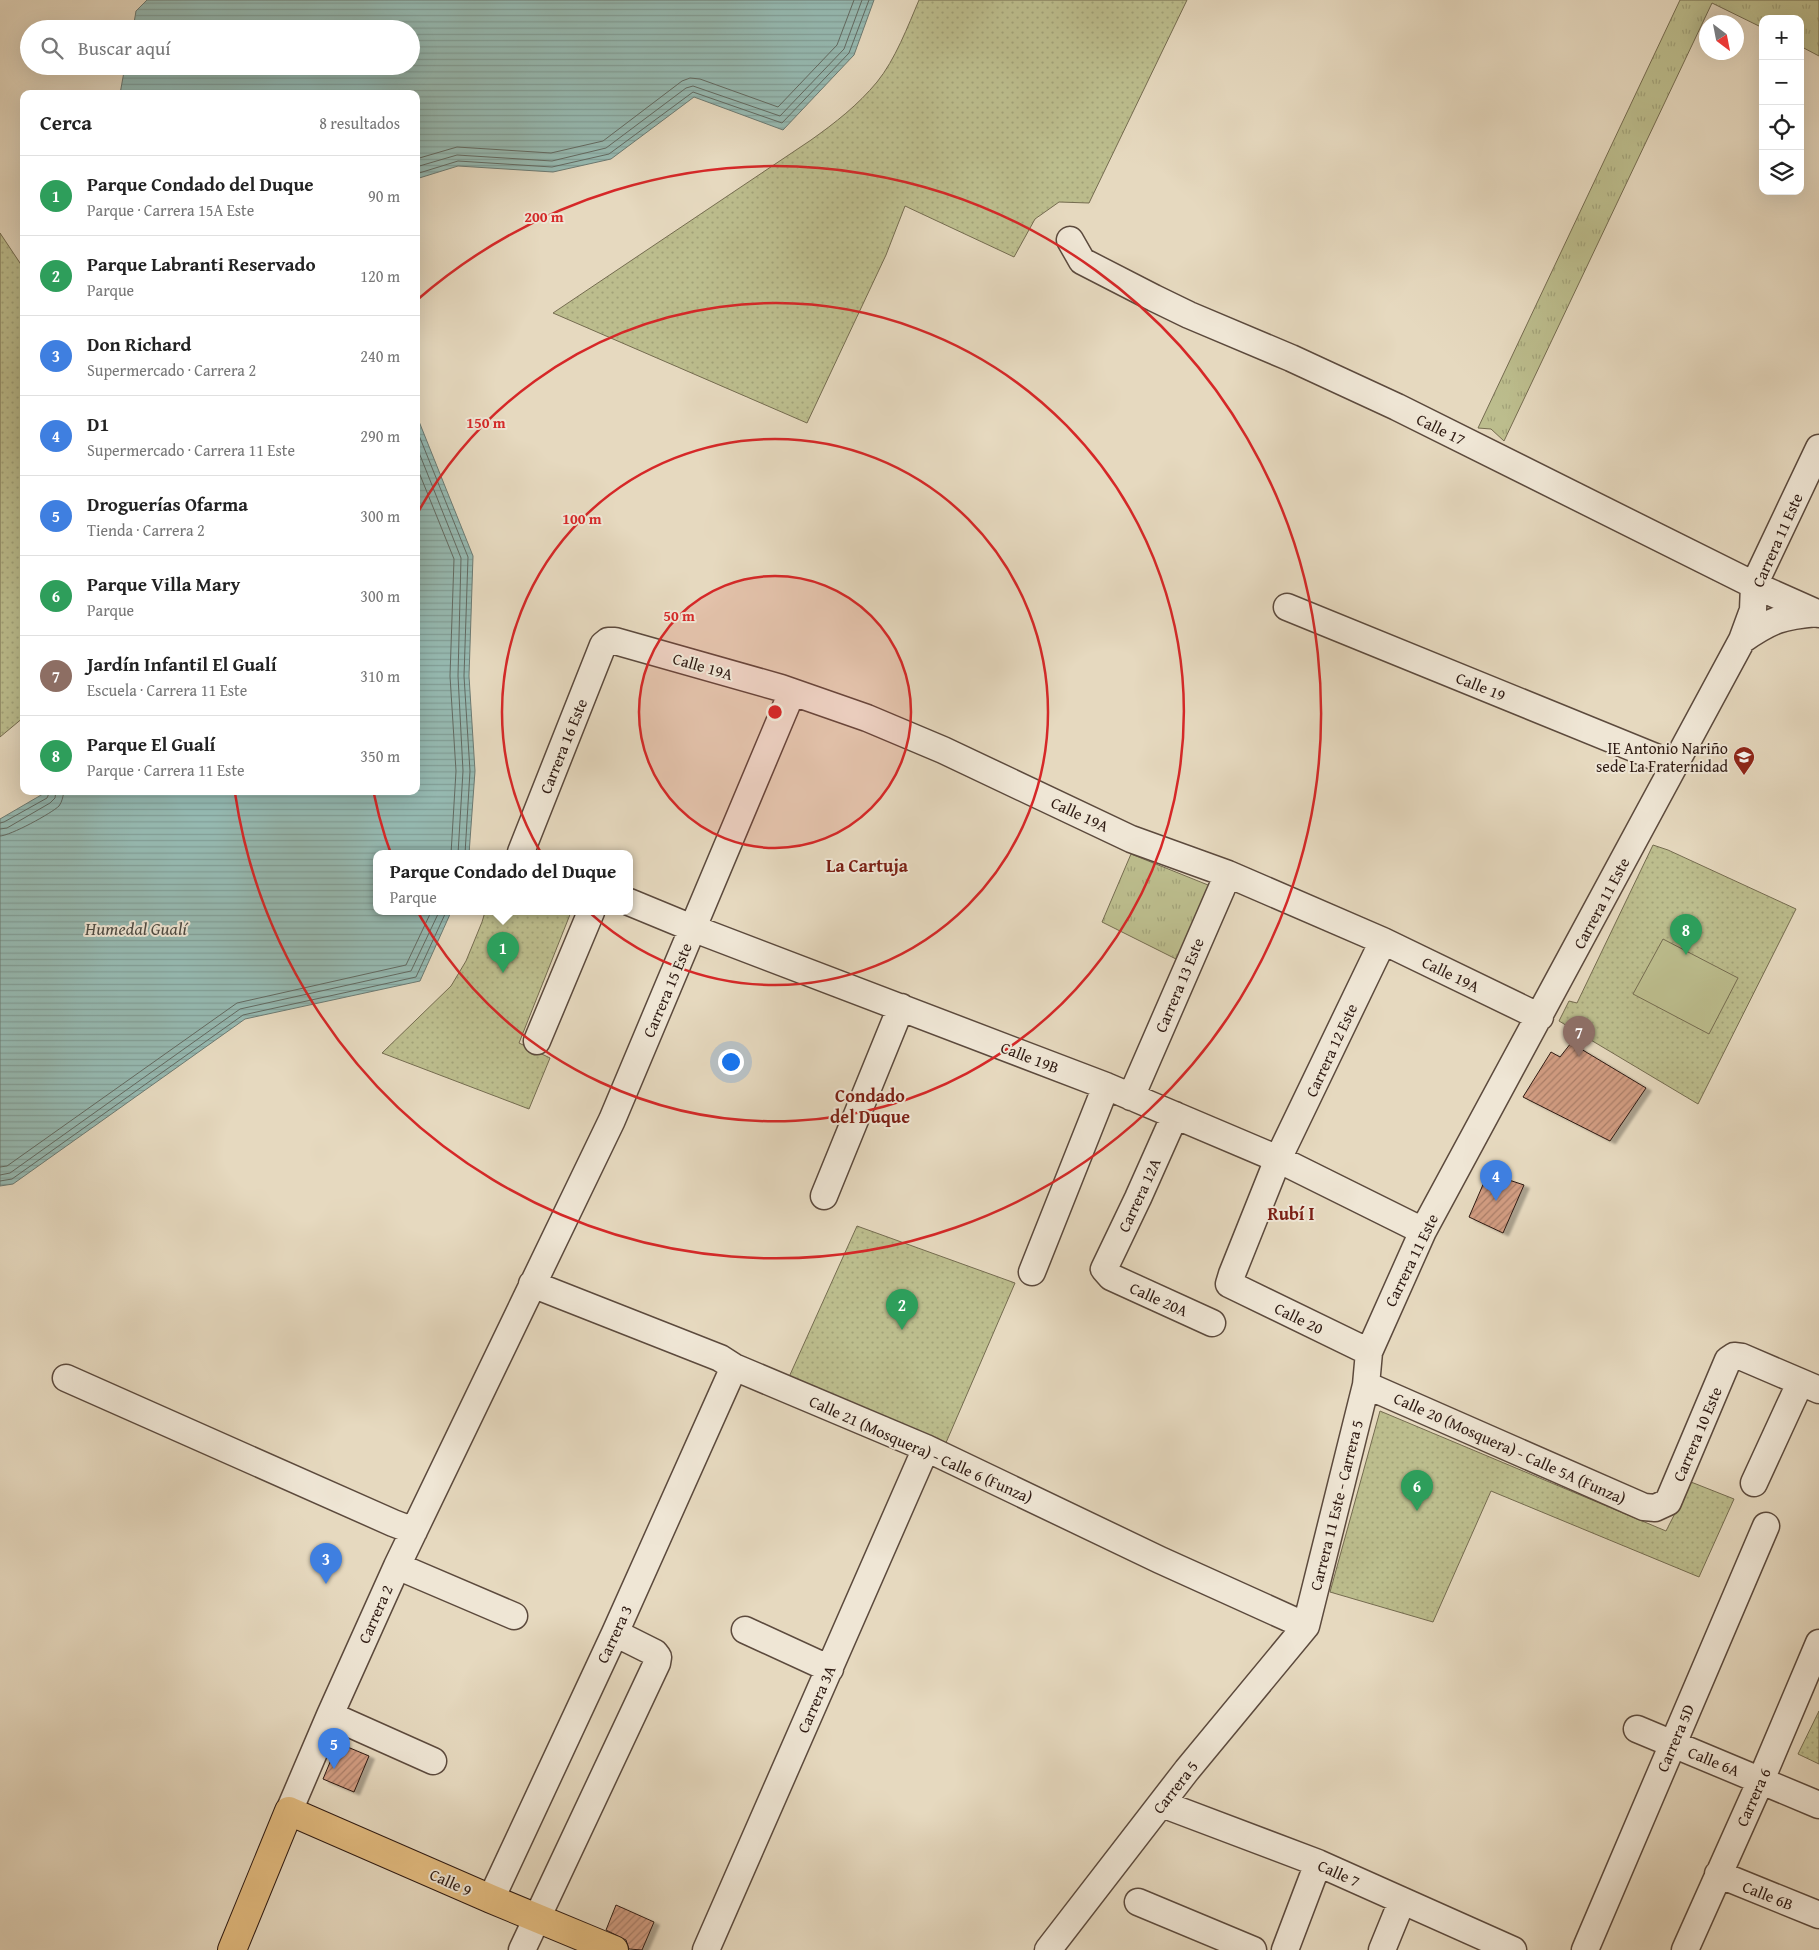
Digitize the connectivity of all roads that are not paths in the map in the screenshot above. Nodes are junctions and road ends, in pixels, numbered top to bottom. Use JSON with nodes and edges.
{"nodes":[{"id":1,"x":1070,"y":240,"type":"dead end"},
{"id":2,"x":1819,"y":448,"type":"edge"},
{"id":3,"x":1754,"y":585,"type":"junction"},
{"id":4,"x":1287,"y":607,"type":"dead end"},
{"id":5,"x":1818,"y":614,"type":"edge"},
{"id":6,"x":1742,"y":640,"type":"junction"},
{"id":7,"x":608,"y":641,"type":"joint"},
{"id":8,"x":792,"y":692,"type":"junction"},
{"id":9,"x":1675,"y":765,"type":"junction"},
{"id":10,"x":522,"y":850,"type":"edge"},
{"id":11,"x":1228,"y":874,"type":"junction"},
{"id":12,"x":633,"y":904,"type":"edge"},
{"id":13,"x":590,"y":915,"type":"edge"},
{"id":14,"x":692,"y":928,"type":"junction"},
{"id":15,"x":1383,"y":941,"type":"junction"},
{"id":16,"x":901,"y":1008,"type":"junction"},
{"id":17,"x":1540,"y":1017,"type":"junction"},
{"id":18,"x":537,"y":1042,"type":"dead end"},
{"id":19,"x":1106,"y":1086,"type":"junction"},
{"id":20,"x":1131,"y":1097,"type":"junction"},
{"id":21,"x":1175,"y":1115,"type":"junction"},
{"id":22,"x":1278,"y":1160,"type":"junction"},
{"id":23,"x":824,"y":1196,"type":"dead end"},
{"id":24,"x":1423,"y":1231,"type":"junction"},
{"id":25,"x":1032,"y":1272,"type":"dead end"},
{"id":26,"x":1106,"y":1274,"type":"joint"},
{"id":27,"x":532,"y":1284,"type":"junction"},
{"id":28,"x":1229,"y":1284,"type":"joint"},
{"id":29,"x":1212,"y":1323,"type":"dead end"},
{"id":30,"x":1369,"y":1352,"type":"junction"},
{"id":31,"x":734,"y":1367,"type":"junction"},
{"id":32,"x":66,"y":1378,"type":"dead end"},
{"id":33,"x":1366,"y":1385,"type":"junction"},
{"id":34,"x":1810,"y":1386,"type":"edge"},
{"id":35,"x":926,"y":1448,"type":"junction"},
{"id":36,"x":1754,"y":1483,"type":"dead end"},
{"id":37,"x":1655,"y":1508,"type":"joint"},
{"id":38,"x":1766,"y":1526,"type":"dead end"},
{"id":39,"x":414,"y":1531,"type":"junction"},
{"id":40,"x":397,"y":1566,"type":"junction"},
{"id":41,"x":514,"y":1616,"type":"dead end"},
{"id":42,"x":1306,"y":1626,"type":"junction"},
{"id":43,"x":745,"y":1630,"type":"dead end"},
{"id":44,"x":615,"y":1633,"type":"junction"},
{"id":45,"x":1819,"y":1643,"type":"edge"},
{"id":46,"x":830,"y":1668,"type":"junction"},
{"id":47,"x":330,"y":1715,"type":"junction"},
{"id":48,"x":1637,"y":1729,"type":"dead end"},
{"id":49,"x":1672,"y":1744,"type":"junction"},
{"id":50,"x":433,"y":1761,"type":"dead end"},
{"id":51,"x":1761,"y":1780,"type":"junction"},
{"id":52,"x":1162,"y":1804,"type":"junction"},
{"id":53,"x":1819,"y":1805,"type":"edge"},
{"id":54,"x":289,"y":1811,"type":"junction"},
{"id":55,"x":1318,"y":1863,"type":"junction"},
{"id":56,"x":1718,"y":1874,"type":"junction"},
{"id":57,"x":490,"y":1899,"type":"junction"},
{"id":58,"x":1402,"y":1901,"type":"junction"},
{"id":59,"x":1138,"y":1902,"type":"dead end"},
{"id":60,"x":1819,"y":1915,"type":"edge"},
{"id":61,"x":537,"y":1918,"type":"junction"},
{"id":62,"x":232,"y":1950,"type":"edge"},
{"id":63,"x":522,"y":1950,"type":"edge"},
{"id":64,"x":614,"y":1950,"type":"edge"},
{"id":65,"x":706,"y":1950,"type":"edge"},
{"id":66,"x":1048,"y":1950,"type":"edge"},
{"id":67,"x":1253,"y":1950,"type":"edge"},
{"id":68,"x":1284,"y":1950,"type":"edge"},
{"id":69,"x":1382,"y":1950,"type":"edge"},
{"id":70,"x":1513,"y":1950,"type":"edge"},
{"id":71,"x":1585,"y":1950,"type":"edge"},
{"id":72,"x":1685,"y":1950,"type":"edge"}],
"edges":[{"from":1,"to":3,"type":"street","name":"Calle 17"},
{"from":2,"to":3,"type":"street","name":"Carrera 11 Este"},
{"from":3,"to":5,"type":"street","name":"Calle 17"},
{"from":3,"to":6,"type":"street","name":"Carrera 11 Este"},
{"from":4,"to":9,"type":"street","name":"Calle 19"},
{"from":5,"to":6,"type":"street"},
{"from":6,"to":9,"type":"street","name":"Carrera 11 Este"},
{"from":7,"to":8,"type":"street","name":"Calle 19A"},
{"from":7,"to":10,"type":"street","name":"Carrera 16 Este"},
{"from":8,"to":11,"type":"street","name":"Calle 19A"},
{"from":8,"to":14,"type":"street","name":"Carrera 15 Este"},
{"from":9,"to":17,"type":"street","name":"Carrera 11 Este"},
{"from":11,"to":15,"type":"street","name":"Calle 19A"},
{"from":11,"to":20,"type":"street","name":"Carrera 13 Este"},
{"from":12,"to":14,"type":"street","name":"Calle 19B"},
{"from":13,"to":18,"type":"street"},
{"from":14,"to":16,"type":"street","name":"Calle 19B"},
{"from":14,"to":27,"type":"street","name":"Carrera 15 Este"},
{"from":15,"to":17,"type":"street","name":"Calle 19A"},
{"from":15,"to":22,"type":"street","name":"Carrera 12 Este"},
{"from":16,"to":19,"type":"street","name":"Calle 19B"},
{"from":16,"to":23,"type":"street"},
{"from":17,"to":24,"type":"street","name":"Carrera 11 Este"},
{"from":19,"to":20,"type":"street","name":"Calle 19B"},
{"from":19,"to":25,"type":"street"},
{"from":20,"to":21,"type":"street","name":"Calle 19B"},
{"from":21,"to":22,"type":"street","name":"Calle 19B"},
{"from":21,"to":26,"type":"street","name":"Carrera 12A"},
{"from":22,"to":24,"type":"street","name":"Calle 19B"},
{"from":22,"to":28,"type":"street","name":"Carrera 12 Este"},
{"from":24,"to":30,"type":"street","name":"Carrera 11 Este"},
{"from":26,"to":29,"type":"street","name":"Calle 20A"},
{"from":27,"to":31,"type":"street","name":"Calle 21 (Mosquera) - Calle 6 (Funza)"},
{"from":27,"to":39,"type":"street","name":"Carrera 2"},
{"from":28,"to":30,"type":"street","name":"Calle 20"},
{"from":30,"to":33,"type":"street"},
{"from":31,"to":35,"type":"street","name":"Calle 21 (Mosquera) - Calle 6 (Funza)"},
{"from":31,"to":44,"type":"street","name":"Carrera 3"},
{"from":32,"to":39,"type":"street"},
{"from":33,"to":37,"type":"street","name":"Calle 20 (Mosquera) - Calle 5A (Funza)"},
{"from":33,"to":42,"type":"street","name":"Carrera 11 Este - Carrera 5"},
{"from":34,"to":36,"type":"street"},
{"from":34,"to":37,"type":"street","name":"Carrera 10 Este"},
{"from":35,"to":42,"type":"street","name":"Calle 21 (Mosquera) - Calle 6 (Funza)"},
{"from":35,"to":46,"type":"street","name":"Carrera 3A"},
{"from":38,"to":49,"type":"street","name":"Carrera 5D"},
{"from":39,"to":40,"type":"street","name":"Carrera 2"},
{"from":40,"to":41,"type":"street"},
{"from":40,"to":47,"type":"street","name":"Carrera 2"},
{"from":42,"to":52,"type":"street","name":"Carrera 5"},
{"from":43,"to":46,"type":"street"},
{"from":44,"to":57,"type":"street","name":"Carrera 3"},
{"from":44,"to":61,"type":"street"},
{"from":45,"to":51,"type":"street","name":"Carrera 6"},
{"from":46,"to":65,"type":"street","name":"Carrera 3A"},
{"from":47,"to":50,"type":"street"},
{"from":47,"to":54,"type":"street","name":"Carrera 2"},
{"from":48,"to":49,"type":"street","name":"Calle 6A"},
{"from":49,"to":51,"type":"street","name":"Calle 6A"},
{"from":49,"to":71,"type":"street","name":"Carrera 5D"},
{"from":51,"to":53,"type":"street","name":"Calle 6A"},
{"from":51,"to":56,"type":"street","name":"Carrera 6"},
{"from":52,"to":55,"type":"street","name":"Calle 7"},
{"from":52,"to":66,"type":"street","name":"Carrera 5"},
{"from":54,"to":57,"type":"main road","name":"Calle 9"},
{"from":54,"to":62,"type":"main road","name":"Carrera 2"},
{"from":55,"to":58,"type":"street","name":"Calle 7"},
{"from":55,"to":68,"type":"street"},
{"from":56,"to":60,"type":"street","name":"Calle 6B"},
{"from":56,"to":72,"type":"street","name":"Carrera 6"},
{"from":57,"to":61,"type":"main road","name":"Calle 9"},
{"from":58,"to":69,"type":"street"},
{"from":58,"to":70,"type":"street","name":"Calle 7"},
{"from":59,"to":67,"type":"street"},
{"from":61,"to":63,"type":"street"},
{"from":61,"to":64,"type":"main road","name":"Calle 9"}]}
